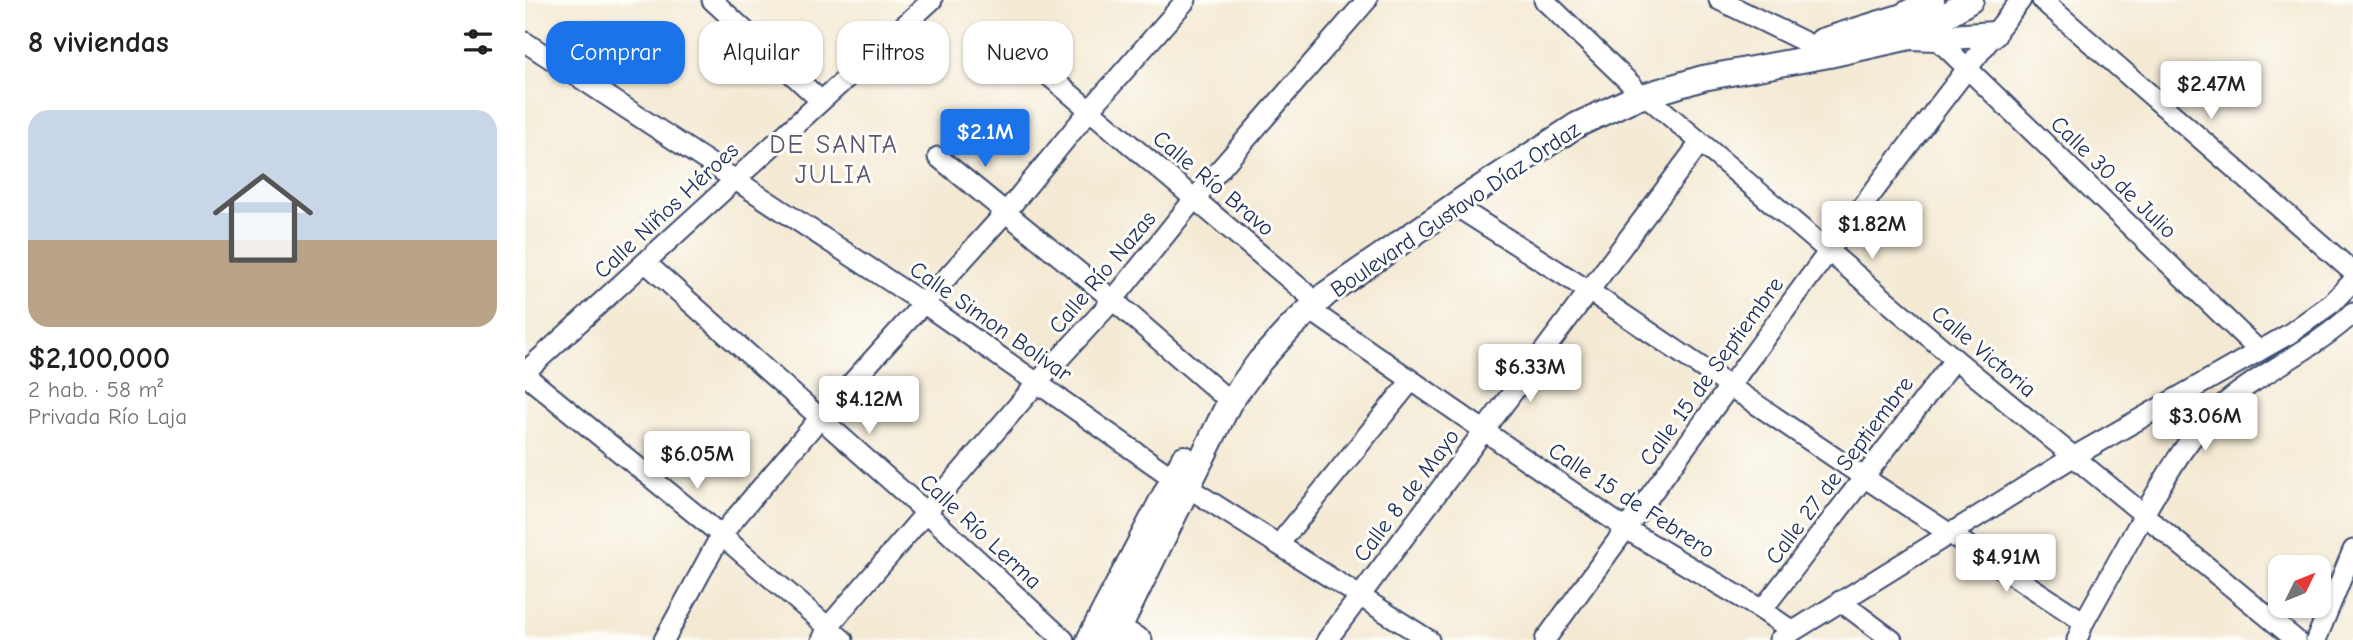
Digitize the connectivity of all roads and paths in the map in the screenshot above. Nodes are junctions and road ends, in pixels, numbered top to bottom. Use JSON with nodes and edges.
{"nodes":[{"id":1,"x":712,"y":0,"type":"edge"},
{"id":2,"x":932,"y":0,"type":"edge"},
{"id":3,"x":1186,"y":0,"type":"edge"},
{"id":4,"x":1367,"y":0,"type":"edge"},
{"id":5,"x":1543,"y":0,"type":"edge"},
{"id":6,"x":1719,"y":0,"type":"edge"},
{"id":7,"x":1932,"y":0,"type":"edge"},
{"id":8,"x":1971,"y":0,"type":"edge"},
{"id":9,"x":2021,"y":0,"type":"edge"},
{"id":10,"x":2042,"y":0,"type":"edge"},
{"id":11,"x":1994,"y":34,"type":"junction"},
{"id":12,"x":1910,"y":37,"type":"junction"},
{"id":13,"x":1936,"y":38,"type":"junction"},
{"id":14,"x":525,"y":42,"type":"edge"},
{"id":15,"x":1807,"y":43,"type":"junction"},
{"id":16,"x":1966,"y":69,"type":"junction"},
{"id":17,"x":1058,"y":84,"type":"edge"},
{"id":18,"x":1639,"y":90,"type":"junction"},
{"id":19,"x":821,"y":101,"type":"junction"},
{"id":20,"x":1089,"y":111,"type":"junction"},
{"id":21,"x":1700,"y":143,"type":"junction"},
{"id":22,"x":938,"y":157,"type":"dead end"},
{"id":23,"x":734,"y":181,"type":"junction"},
{"id":24,"x":1195,"y":198,"type":"junction"},
{"id":25,"x":1454,"y":205,"type":"junction"},
{"id":26,"x":1006,"y":212,"type":"junction"},
{"id":27,"x":1829,"y":252,"type":"junction"},
{"id":28,"x":646,"y":263,"type":"junction"},
{"id":29,"x":2353,"y":272,"type":"edge"},
{"id":30,"x":2353,"y":281,"type":"edge"},
{"id":31,"x":1589,"y":291,"type":"junction"},
{"id":32,"x":1114,"y":300,"type":"junction"},
{"id":33,"x":1308,"y":302,"type":"junction"},
{"id":34,"x":923,"y":303,"type":"junction"},
{"id":35,"x":2353,"y":313,"type":"edge"},
{"id":36,"x":2259,"y":351,"type":"junction"},
{"id":37,"x":1955,"y":359,"type":"junction"},
{"id":38,"x":525,"y":373,"type":"edge"},
{"id":39,"x":1411,"y":381,"type":"junction"},
{"id":40,"x":1038,"y":383,"type":"junction"},
{"id":41,"x":1729,"y":387,"type":"junction"},
{"id":42,"x":1219,"y":392,"type":"junction"},
{"id":43,"x":819,"y":419,"type":"junction"},
{"id":44,"x":1485,"y":432,"type":"junction"},
{"id":45,"x":2073,"y":457,"type":"junction"},
{"id":46,"x":1865,"y":478,"type":"junction"},
{"id":47,"x":1181,"y":482,"type":"junction"},
{"id":48,"x":927,"y":513,"type":"junction"},
{"id":49,"x":2144,"y":515,"type":"junction"},
{"id":50,"x":1626,"y":529,"type":"junction"},
{"id":51,"x":1950,"y":534,"type":"junction"},
{"id":52,"x":721,"y":535,"type":"junction"},
{"id":53,"x":1279,"y":544,"type":"junction"},
{"id":54,"x":2353,"y":550,"type":"edge"},
{"id":55,"x":1360,"y":596,"type":"junction"},
{"id":56,"x":1840,"y":601,"type":"junction"},
{"id":57,"x":1762,"y":610,"type":"junction"},
{"id":58,"x":2080,"y":631,"type":"edge"},
{"id":59,"x":1116,"y":633,"type":"edge"},
{"id":60,"x":831,"y":636,"type":"edge"},
{"id":61,"x":1786,"y":636,"type":"edge"},
{"id":62,"x":664,"y":640,"type":"edge"},
{"id":63,"x":1064,"y":640,"type":"edge"},
{"id":64,"x":1090,"y":640,"type":"edge"},
{"id":65,"x":1142,"y":640,"type":"edge"},
{"id":66,"x":1327,"y":640,"type":"edge"},
{"id":67,"x":1429,"y":640,"type":"edge"},
{"id":68,"x":1545,"y":640,"type":"edge"},
{"id":69,"x":1892,"y":640,"type":"edge"},
{"id":70,"x":2296,"y":640,"type":"edge"},
{"id":71,"x":2316,"y":640,"type":"edge"}],
"edges":[{"from":1,"to":19,"type":"street"},
{"from":2,"to":19,"type":"street","name":"Calle Niños Héroes"},
{"from":3,"to":20,"type":"street"},
{"from":4,"to":24,"type":"street","name":"Calle Río Nazas"},
{"from":5,"to":18,"type":"street","name":"Calle Victoria"},
{"from":6,"to":15,"type":"street"},
{"from":7,"to":15,"type":"main road","name":"Boulevard Gustavo Díaz Ordaz"},
{"from":8,"to":12,"type":"main road","name":"Boulevard Gustavo Díaz Ordaz"},
{"from":9,"to":11,"type":"street","name":"Calle 15 de Septiembre"},
{"from":10,"to":29,"type":"street"},
{"from":11,"to":13,"type":"main road"},
{"from":11,"to":16,"type":"street","name":"Calle 15 de Septiembre"},
{"from":12,"to":13,"type":"main road"},
{"from":12,"to":18,"type":"main road","name":"Boulevard Gustavo Díaz Ordaz"},
{"from":13,"to":16,"type":"street","name":"Calle 30 de Julio"},
{"from":14,"to":23,"type":"street","name":"Calle Simon Bolivar"},
{"from":15,"to":18,"type":"main road","name":"Boulevard Gustavo Díaz Ordaz"},
{"from":16,"to":27,"type":"street","name":"Calle 15 de Septiembre"},
{"from":16,"to":36,"type":"street","name":"Calle 30 de Julio"},
{"from":17,"to":20,"type":"street","name":"Calle Río Bravo"},
{"from":18,"to":21,"type":"street","name":"Calle Victoria"},
{"from":18,"to":25,"type":"main road","name":"Boulevard Gustavo Díaz Ordaz"},
{"from":18,"to":33,"type":"main road","name":"Boulevard Gustavo Díaz Ordaz"},
{"from":19,"to":23,"type":"street","name":"Calle Niños Héroes"},
{"from":20,"to":24,"type":"street","name":"Calle Río Bravo"},
{"from":20,"to":26,"type":"street"},
{"from":21,"to":27,"type":"street","name":"Calle Victoria"},
{"from":21,"to":31,"type":"street","name":"Calle 8 de Mayo"},
{"from":22,"to":26,"type":"street"},
{"from":23,"to":28,"type":"street","name":"Calle Niños Héroes"},
{"from":23,"to":34,"type":"street","name":"Calle Simon Bolivar"},
{"from":24,"to":32,"type":"street","name":"Calle Río Nazas"},
{"from":24,"to":33,"type":"street","name":"Calle Río Bravo"},
{"from":25,"to":31,"type":"street"},
{"from":25,"to":33,"type":"main road","name":"Boulevard Gustavo Díaz Ordaz"},
{"from":26,"to":32,"type":"street"},
{"from":26,"to":34,"type":"street"},
{"from":27,"to":37,"type":"street","name":"Calle Victoria"},
{"from":27,"to":41,"type":"street","name":"Calle 15 de Septiembre"},
{"from":28,"to":38,"type":"street","name":"Calle Niños Héroes"},
{"from":28,"to":43,"type":"street","name":"Calle Río Lerma"},
{"from":30,"to":36,"type":"street"},
{"from":31,"to":41,"type":"street"},
{"from":31,"to":44,"type":"street","name":"Calle 8 de Mayo"},
{"from":32,"to":40,"type":"street","name":"Calle Río Nazas"},
{"from":32,"to":42,"type":"street"},
{"from":33,"to":39,"type":"street","name":"Calle 15 de Febrero"},
{"from":33,"to":42,"type":"main road","name":"Boulevard Gustavo Díaz Ordaz"},
{"from":33,"to":47,"type":"main road","name":"Boulevard Gustavo Díaz Ordaz"},
{"from":34,"to":40,"type":"street","name":"Calle Simon Bolivar"},
{"from":34,"to":43,"type":"street"},
{"from":35,"to":49,"type":"street"},
{"from":36,"to":45,"type":"street"},
{"from":37,"to":45,"type":"street","name":"Calle Victoria"},
{"from":37,"to":46,"type":"street","name":"Calle 27 de Septiembre"},
{"from":38,"to":52,"type":"street"},
{"from":39,"to":44,"type":"street","name":"Calle 15 de Febrero"},
{"from":39,"to":53,"type":"street"},
{"from":40,"to":47,"type":"street","name":"Calle Simon Bolivar"},
{"from":40,"to":48,"type":"street","name":"Calle Río Nazas"},
{"from":41,"to":46,"type":"street"},
{"from":41,"to":50,"type":"street","name":"Calle 15 de Septiembre"},
{"from":42,"to":47,"type":"main road","name":"Boulevard Gustavo Díaz Ordaz"},
{"from":43,"to":48,"type":"street","name":"Calle Río Lerma"},
{"from":43,"to":52,"type":"street"},
{"from":44,"to":50,"type":"street","name":"Calle 15 de Febrero"},
{"from":44,"to":55,"type":"street","name":"Calle 8 de Mayo"},
{"from":45,"to":49,"type":"street","name":"Calle Victoria"},
{"from":45,"to":51,"type":"street"},
{"from":46,"to":51,"type":"street"},
{"from":46,"to":57,"type":"street","name":"Calle 27 de Septiembre"},
{"from":47,"to":53,"type":"street","name":"Calle Simon Bolivar"},
{"from":47,"to":59,"type":"main road","name":"Boulevard Gustavo Díaz Ordaz"},
{"from":47,"to":64,"type":"main road","name":"Boulevard Gustavo Díaz Ordaz"},
{"from":48,"to":60,"type":"street","name":"Calle Río Nazas"},
{"from":48,"to":63,"type":"street","name":"Calle Río Lerma"},
{"from":49,"to":58,"type":"street"},
{"from":49,"to":70,"type":"street","name":"Calle Victoria"},
{"from":50,"to":57,"type":"street","name":"Calle 15 de Febrero"},
{"from":50,"to":68,"type":"street","name":"Calle 15 de Septiembre"},
{"from":51,"to":56,"type":"street"},
{"from":51,"to":58,"type":"street"},
{"from":52,"to":60,"type":"street"},
{"from":52,"to":62,"type":"street"},
{"from":53,"to":55,"type":"street","name":"Calle Simon Bolivar"},
{"from":54,"to":71,"type":"street"},
{"from":55,"to":66,"type":"street","name":"Calle 8 de Mayo"},
{"from":55,"to":67,"type":"street","name":"Calle Simon Bolivar"},
{"from":56,"to":61,"type":"street"},
{"from":56,"to":69,"type":"street"},
{"from":57,"to":61,"type":"street","name":"Calle 15 de Febrero"},
{"from":59,"to":65,"type":"street"}]}
